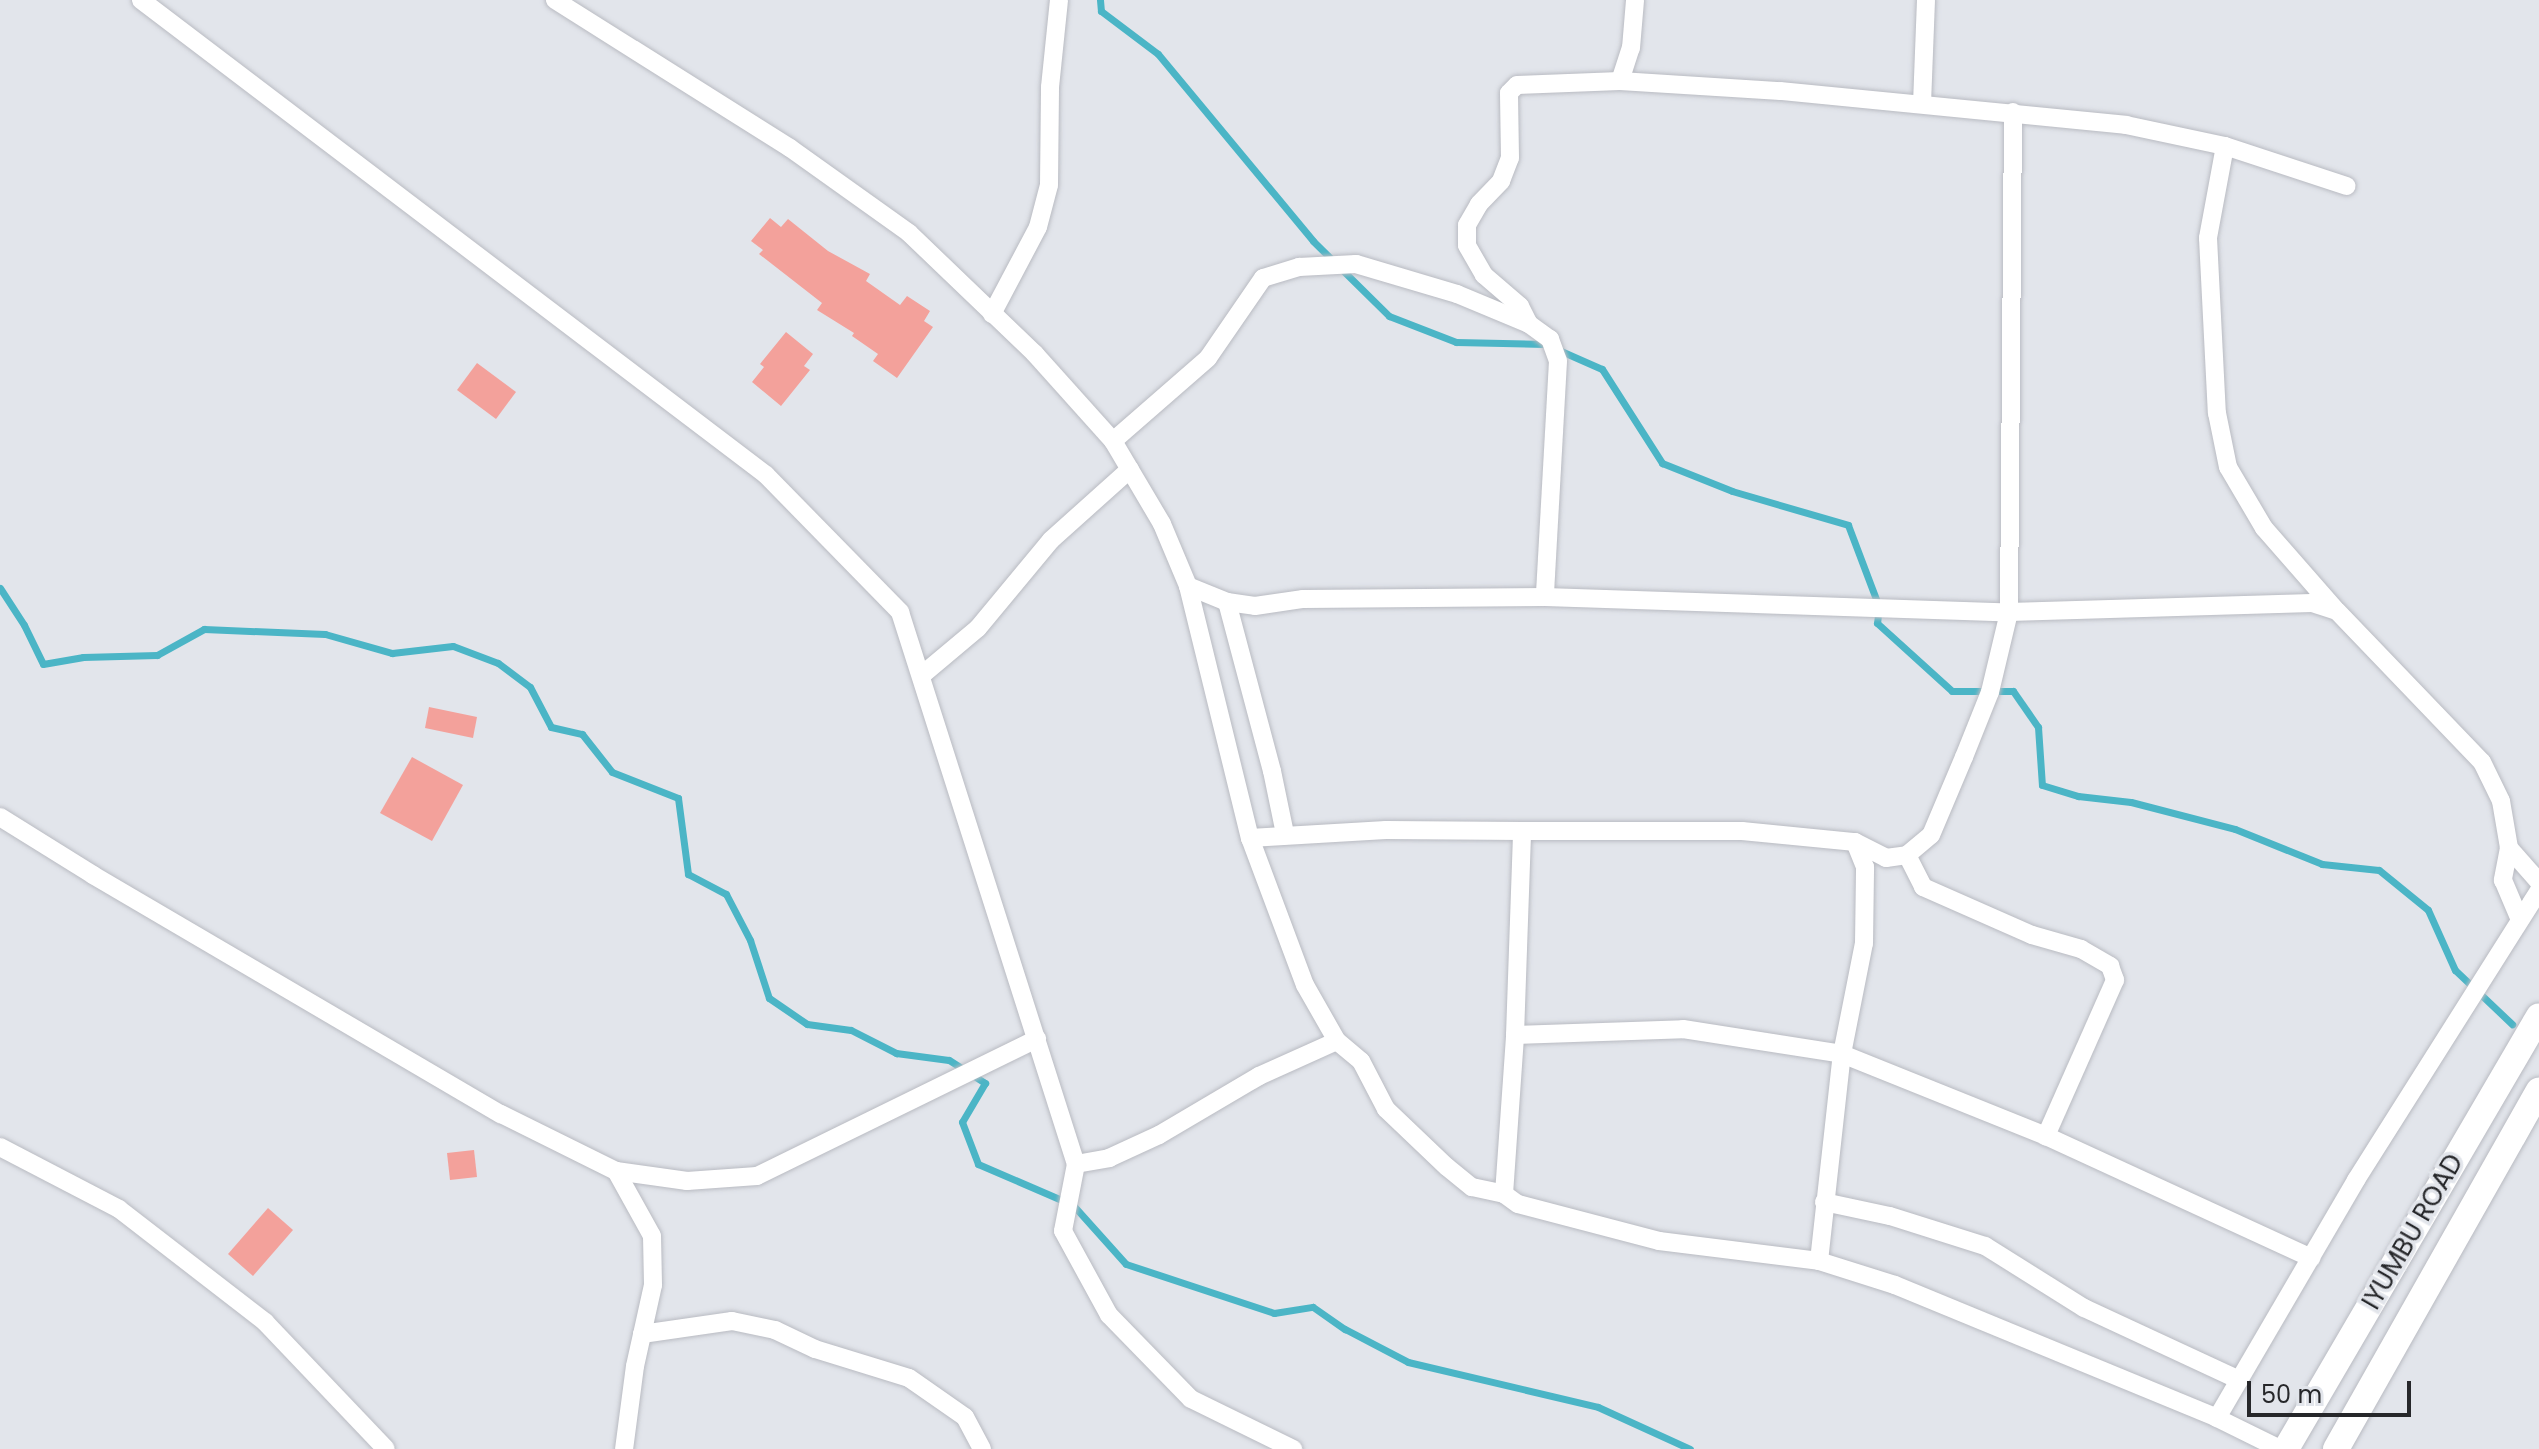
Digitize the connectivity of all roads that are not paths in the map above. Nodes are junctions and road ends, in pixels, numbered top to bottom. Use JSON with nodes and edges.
{"nodes":[{"id":1,"x":141,"y":0,"type":"edge"},
{"id":2,"x":555,"y":0,"type":"edge"},
{"id":3,"x":1059,"y":0,"type":"edge"},
{"id":4,"x":1635,"y":0,"type":"edge"},
{"id":5,"x":1926,"y":0,"type":"edge"},
{"id":6,"x":1620,"y":81,"type":"junction"},
{"id":7,"x":1922,"y":104,"type":"junction"},
{"id":8,"x":2013,"y":112,"type":"junction"},
{"id":9,"x":2225,"y":146,"type":"junction"},
{"id":10,"x":2347,"y":186,"type":"dead end"},
{"id":11,"x":992,"y":314,"type":"junction"},
{"id":12,"x":1529,"y":324,"type":"junction"},
{"id":13,"x":1113,"y":441,"type":"junction"},
{"id":14,"x":1130,"y":469,"type":"junction"},
{"id":15,"x":1188,"y":586,"type":"junction"},
{"id":16,"x":1545,"y":597,"type":"junction"},
{"id":17,"x":1227,"y":602,"type":"junction"},
{"id":18,"x":2337,"y":611,"type":"junction"},
{"id":19,"x":2009,"y":612,"type":"junction"},
{"id":20,"x":922,"y":675,"type":"junction"},
{"id":21,"x":0,"y":817,"type":"edge"},
{"id":22,"x":1522,"y":831,"type":"junction"},
{"id":23,"x":1285,"y":834,"type":"junction"},
{"id":24,"x":1250,"y":838,"type":"junction"},
{"id":25,"x":1855,"y":842,"type":"junction"},
{"id":26,"x":2509,"y":848,"type":"junction"},
{"id":27,"x":1907,"y":855,"type":"junction"},
{"id":28,"x":2539,"y":882,"type":"edge"},
{"id":29,"x":2539,"y":890,"type":"edge"},
{"id":30,"x":2520,"y":920,"type":"junction"},
{"id":31,"x":2539,"y":1016,"type":"edge"},
{"id":32,"x":1515,"y":1035,"type":"junction"},
{"id":33,"x":1037,"y":1039,"type":"junction"},
{"id":34,"x":1337,"y":1041,"type":"junction"},
{"id":35,"x":1842,"y":1054,"type":"junction"},
{"id":36,"x":2539,"y":1090,"type":"edge"},
{"id":37,"x":2046,"y":1136,"type":"junction"},
{"id":38,"x":0,"y":1147,"type":"edge"},
{"id":39,"x":1076,"y":1164,"type":"junction"},
{"id":40,"x":616,"y":1171,"type":"junction"},
{"id":41,"x":1504,"y":1194,"type":"junction"},
{"id":42,"x":1824,"y":1202,"type":"junction"},
{"id":43,"x":2311,"y":1258,"type":"junction"},
{"id":44,"x":1819,"y":1261,"type":"junction"},
{"id":45,"x":642,"y":1334,"type":"junction"},
{"id":46,"x":2239,"y":1380,"type":"junction"},
{"id":47,"x":2217,"y":1418,"type":"junction"},
{"id":48,"x":386,"y":1449,"type":"edge"},
{"id":49,"x":624,"y":1449,"type":"edge"},
{"id":50,"x":982,"y":1449,"type":"edge"},
{"id":51,"x":1293,"y":1449,"type":"edge"},
{"id":52,"x":2283,"y":1449,"type":"edge"},
{"id":53,"x":2336,"y":1449,"type":"edge"}],
"edges":[{"from":1,"to":20,"type":"street"},
{"from":2,"to":11,"type":"street"},
{"from":3,"to":11,"type":"street"},
{"from":4,"to":6,"type":"street"},
{"from":5,"to":7,"type":"street"},
{"from":6,"to":7,"type":"street"},
{"from":6,"to":12,"type":"street"},
{"from":7,"to":8,"type":"street"},
{"from":8,"to":9,"type":"street"},
{"from":8,"to":19,"type":"street"},
{"from":9,"to":10,"type":"street"},
{"from":9,"to":18,"type":"street"},
{"from":11,"to":13,"type":"street"},
{"from":12,"to":13,"type":"street"},
{"from":12,"to":16,"type":"street"},
{"from":13,"to":14,"type":"street"},
{"from":14,"to":15,"type":"street"},
{"from":14,"to":20,"type":"street"},
{"from":15,"to":17,"type":"street"},
{"from":15,"to":24,"type":"street"},
{"from":16,"to":17,"type":"street"},
{"from":16,"to":19,"type":"street"},
{"from":17,"to":23,"type":"street"},
{"from":18,"to":19,"type":"street"},
{"from":18,"to":26,"type":"street"},
{"from":19,"to":27,"type":"street"},
{"from":20,"to":33,"type":"street"},
{"from":21,"to":40,"type":"street"},
{"from":22,"to":23,"type":"street"},
{"from":22,"to":25,"type":"street"},
{"from":22,"to":32,"type":"street"},
{"from":23,"to":24,"type":"street"},
{"from":24,"to":34,"type":"street"},
{"from":25,"to":27,"type":"street"},
{"from":25,"to":35,"type":"street"},
{"from":26,"to":28,"type":"street"},
{"from":26,"to":30,"type":"street"},
{"from":27,"to":37,"type":"street"},
{"from":29,"to":30,"type":"street"},
{"from":30,"to":43,"type":"street"},
{"from":31,"to":52,"type":"main road","name":"IYUMBU ROAD"},
{"from":32,"to":35,"type":"street"},
{"from":32,"to":41,"type":"street"},
{"from":33,"to":39,"type":"street"},
{"from":33,"to":40,"type":"street"},
{"from":34,"to":39,"type":"street"},
{"from":34,"to":41,"type":"street"},
{"from":35,"to":37,"type":"street"},
{"from":35,"to":42,"type":"street"},
{"from":36,"to":53,"type":"main road","name":"IYUMBU ROAD"},
{"from":37,"to":43,"type":"street"},
{"from":38,"to":48,"type":"street"},
{"from":39,"to":51,"type":"street"},
{"from":40,"to":45,"type":"street"},
{"from":41,"to":44,"type":"street"},
{"from":42,"to":44,"type":"street"},
{"from":42,"to":46,"type":"street"},
{"from":43,"to":46,"type":"street"},
{"from":44,"to":47,"type":"street"},
{"from":45,"to":49,"type":"street"},
{"from":45,"to":50,"type":"street"},
{"from":46,"to":47,"type":"street"},
{"from":47,"to":52,"type":"street"}]}
